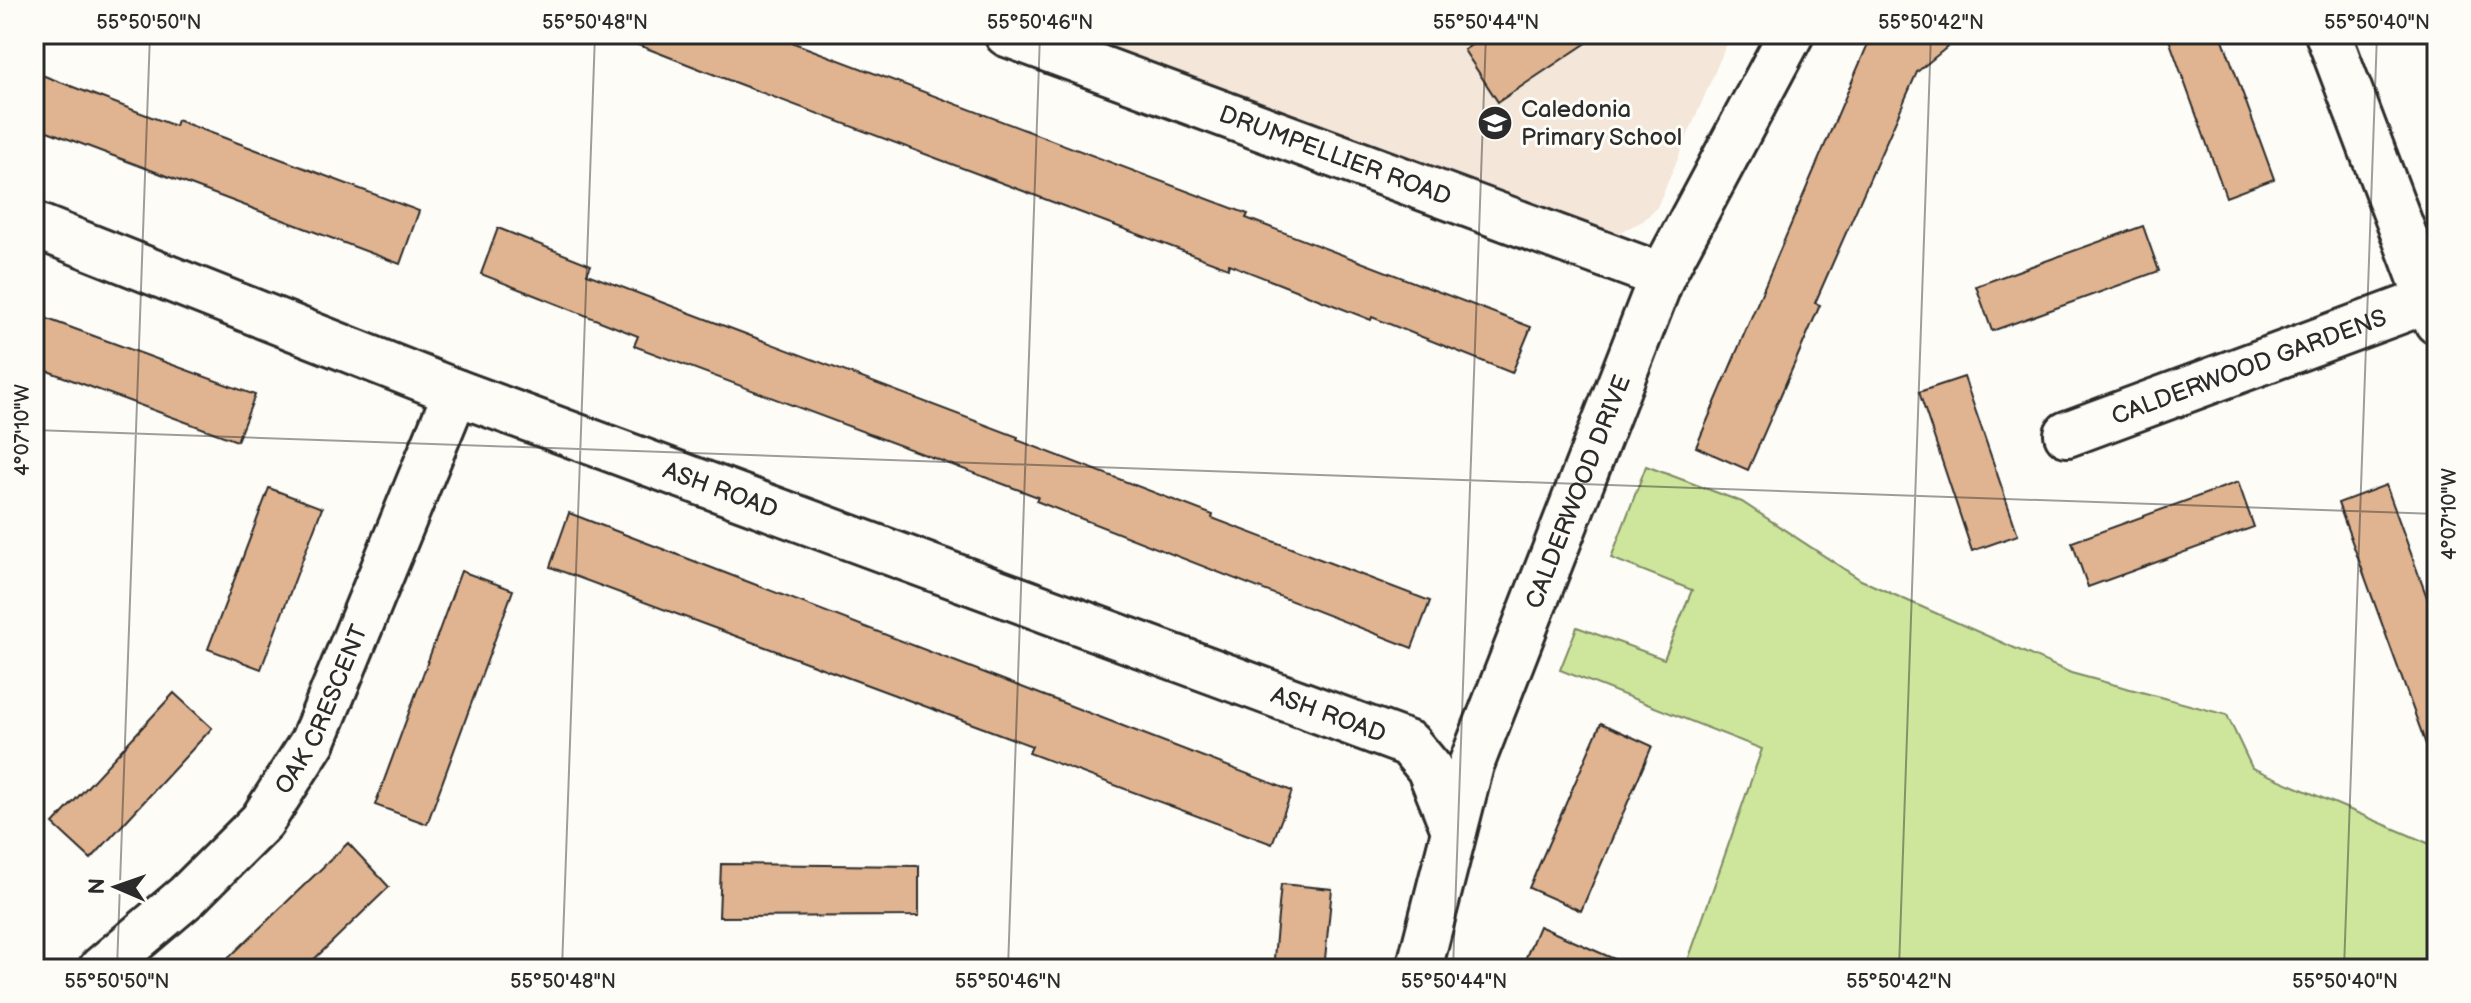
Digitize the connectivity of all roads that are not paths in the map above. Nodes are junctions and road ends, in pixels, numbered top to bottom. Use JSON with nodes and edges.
{"nodes":[{"id":1,"x":1007,"y":34,"type":"edge"},
{"id":2,"x":1791,"y":34,"type":"edge"},
{"id":3,"x":2328,"y":34,"type":"edge"},
{"id":4,"x":34,"y":225,"type":"edge"},
{"id":5,"x":1662,"y":276,"type":"junction"},
{"id":6,"x":2433,"y":311,"type":"edge"},
{"id":7,"x":456,"y":392,"type":"junction"},
{"id":8,"x":2067,"y":434,"type":"dead end"},
{"id":9,"x":1493,"y":707,"type":"junction"},
{"id":10,"x":1409,"y":744,"type":"junction"},
{"id":11,"x":1454,"y":830,"type":"junction"},
{"id":12,"x":101,"y":969,"type":"edge"},
{"id":13,"x":1419,"y":969,"type":"edge"}],
"edges":[{"from":1,"to":5,"type":"street","name":"DRUMPELLIER ROAD"},
{"from":2,"to":5,"type":"street","name":"CALDERWOOD DRIVE"},
{"from":3,"to":6,"type":"street"},
{"from":4,"to":7,"type":"street","name":"ASH ROAD"},
{"from":5,"to":9,"type":"street","name":"CALDERWOOD DRIVE"},
{"from":6,"to":8,"type":"street","name":"CALDERWOOD GARDENS"},
{"from":7,"to":10,"type":"street","name":"ASH ROAD"},
{"from":7,"to":12,"type":"street","name":"OAK CRESCENT"},
{"from":9,"to":10,"type":"street","name":"ASH ROAD"},
{"from":9,"to":11,"type":"street","name":"CALDERWOOD DRIVE"},
{"from":10,"to":11,"type":"street","name":"ASH ROAD"},
{"from":11,"to":13,"type":"street","name":"CALDERWOOD DRIVE"}]}
